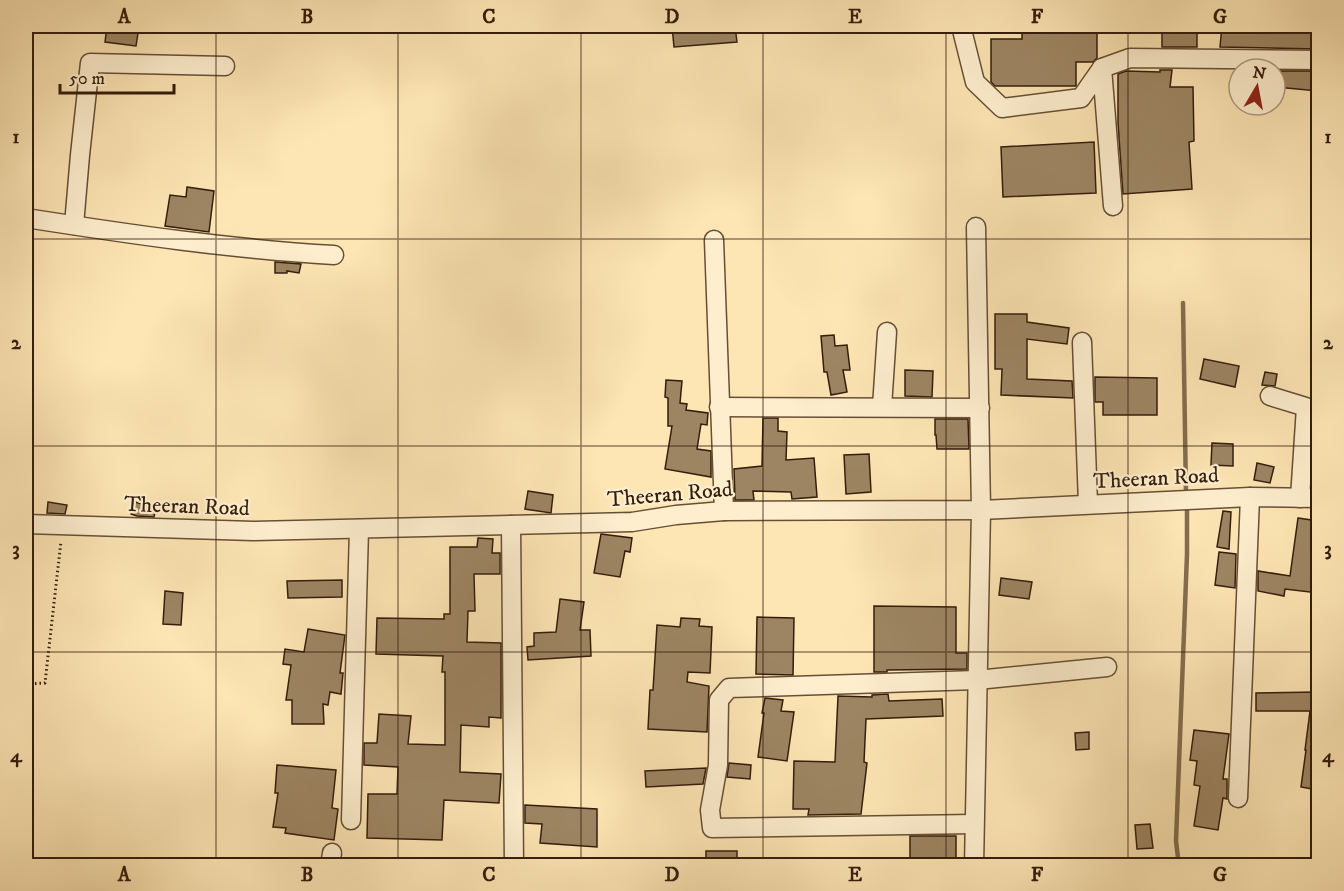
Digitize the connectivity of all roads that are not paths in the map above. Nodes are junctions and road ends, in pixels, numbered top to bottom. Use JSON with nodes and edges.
{"nodes":[{"id":1,"x":961,"y":26,"type":"edge"},
{"id":2,"x":1318,"y":60,"type":"edge"},
{"id":3,"x":225,"y":66,"type":"dead end"},
{"id":4,"x":1102,"y":68,"type":"junction"},
{"id":5,"x":1113,"y":206,"type":"dead end"},
{"id":6,"x":26,"y":218,"type":"edge"},
{"id":7,"x":74,"y":225,"type":"junction"},
{"id":8,"x":976,"y":227,"type":"dead end"},
{"id":9,"x":714,"y":240,"type":"dead end"},
{"id":10,"x":333,"y":255,"type":"dead end"},
{"id":11,"x":887,"y":332,"type":"dead end"},
{"id":12,"x":1082,"y":342,"type":"dead end"},
{"id":13,"x":1270,"y":396,"type":"dead end"},
{"id":14,"x":719,"y":407,"type":"junction"},
{"id":15,"x":882,"y":407,"type":"junction"},
{"id":16,"x":980,"y":408,"type":"junction"},
{"id":17,"x":1250,"y":496,"type":"junction"},
{"id":18,"x":1309,"y":498,"type":"edge"},
{"id":19,"x":1088,"y":504,"type":"junction"},
{"id":20,"x":981,"y":510,"type":"junction"},
{"id":21,"x":724,"y":511,"type":"junction"},
{"id":22,"x":26,"y":524,"type":"edge"},
{"id":23,"x":511,"y":525,"type":"junction"},
{"id":24,"x":359,"y":529,"type":"junction"},
{"id":25,"x":1107,"y":667,"type":"dead end"},
{"id":26,"x":977,"y":680,"type":"junction"},
{"id":27,"x":1238,"y":798,"type":"dead end"},
{"id":28,"x":351,"y":820,"type":"dead end"},
{"id":29,"x":974,"y":824,"type":"junction"},
{"id":30,"x":514,"y":866,"type":"edge"},
{"id":31,"x":974,"y":866,"type":"edge"}],
"edges":[{"from":1,"to":4,"type":"street"},
{"from":2,"to":4,"type":"street"},
{"from":3,"to":7,"type":"street"},
{"from":4,"to":5,"type":"street"},
{"from":6,"to":7,"type":"street"},
{"from":7,"to":10,"type":"street"},
{"from":8,"to":16,"type":"street"},
{"from":9,"to":14,"type":"street"},
{"from":11,"to":15,"type":"street"},
{"from":12,"to":19,"type":"street"},
{"from":13,"to":18,"type":"street"},
{"from":14,"to":15,"type":"street"},
{"from":14,"to":21,"type":"street"},
{"from":15,"to":16,"type":"street"},
{"from":16,"to":20,"type":"street"},
{"from":17,"to":18,"type":"street","name":"Theeran Road"},
{"from":17,"to":19,"type":"street","name":"Theeran Road"},
{"from":17,"to":27,"type":"street"},
{"from":19,"to":20,"type":"street","name":"Theeran Road"},
{"from":20,"to":21,"type":"street","name":"Theeran Road"},
{"from":20,"to":26,"type":"street"},
{"from":21,"to":23,"type":"street","name":"Theeran Road"},
{"from":22,"to":24,"type":"street","name":"Theeran Road"},
{"from":23,"to":24,"type":"street","name":"Theeran Road"},
{"from":23,"to":30,"type":"street"},
{"from":24,"to":28,"type":"street"},
{"from":25,"to":26,"type":"street"},
{"from":26,"to":29,"type":"street"},
{"from":26,"to":29,"type":"street"},
{"from":29,"to":31,"type":"street"}]}
